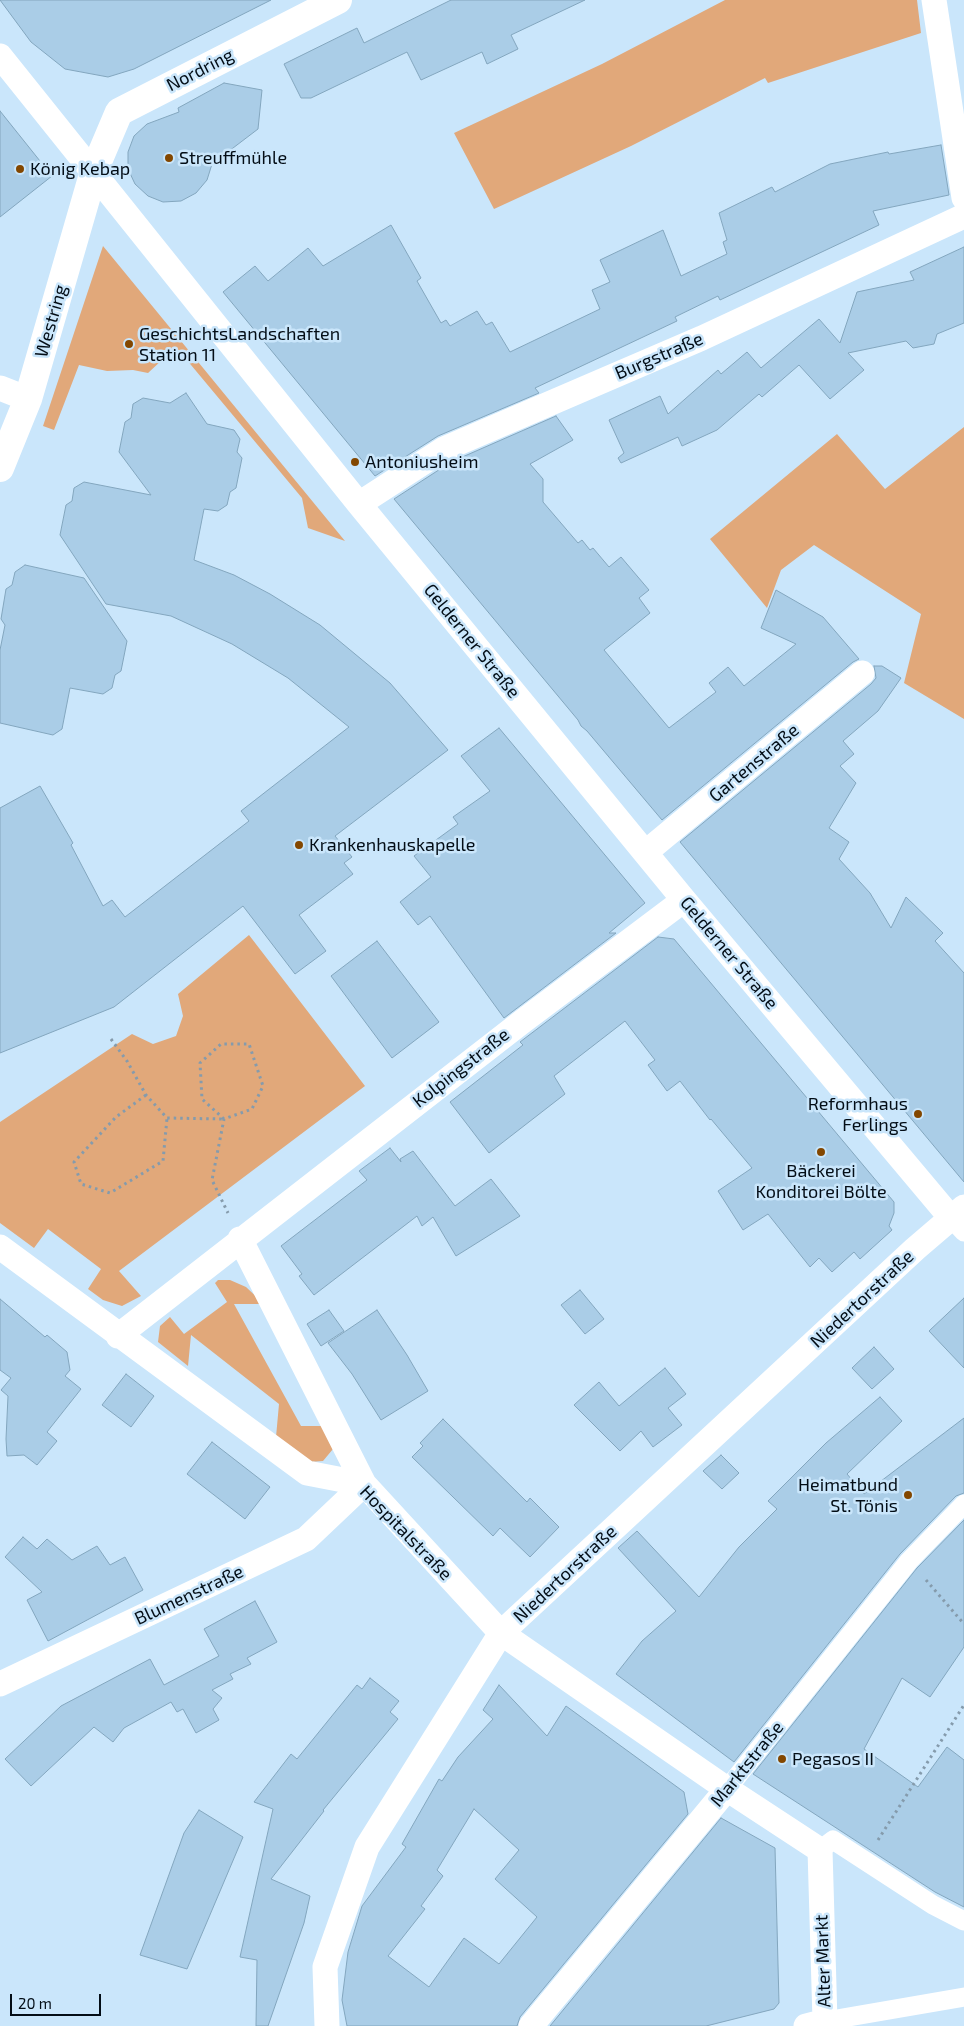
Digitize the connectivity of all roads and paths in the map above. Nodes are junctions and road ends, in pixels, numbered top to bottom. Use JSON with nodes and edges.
{"nodes":[{"id":1,"x":338,"y":0,"type":"edge"},
{"id":2,"x":934,"y":0,"type":"edge"},
{"id":3,"x":0,"y":56,"type":"edge"},
{"id":4,"x":94,"y":171,"type":"junction"},
{"id":5,"x":964,"y":198,"type":"edge"},
{"id":6,"x":964,"y":216,"type":"edge"},
{"id":7,"x":0,"y":388,"type":"edge"},
{"id":8,"x":28,"y":399,"type":"junction"},
{"id":9,"x":0,"y":468,"type":"edge"},
{"id":10,"x":360,"y":504,"type":"junction"},
{"id":11,"x":862,"y":673,"type":"dead end"},
{"id":12,"x":646,"y":852,"type":"junction"},
{"id":13,"x":684,"y":900,"type":"junction"},
{"id":14,"x":111,"y":1039,"type":"dead end"},
{"id":15,"x":146,"y":1095,"type":"junction"},
{"id":16,"x":167,"y":1118,"type":"junction"},
{"id":17,"x":224,"y":1119,"type":"junction"},
{"id":18,"x":960,"y":1219,"type":"edge"},
{"id":19,"x":240,"y":1239,"type":"junction"},
{"id":20,"x":0,"y":1247,"type":"edge"},
{"id":21,"x":118,"y":1336,"type":"junction"},
{"id":22,"x":364,"y":1484,"type":"junction"},
{"id":23,"x":964,"y":1504,"type":"edge"},
{"id":24,"x":909,"y":1561,"type":"junction"},
{"id":25,"x":964,"y":1624,"type":"edge"},
{"id":26,"x":501,"y":1633,"type":"junction"},
{"id":27,"x":0,"y":1684,"type":"edge"},
{"id":28,"x":964,"y":1705,"type":"edge"},
{"id":29,"x":727,"y":1790,"type":"junction"},
{"id":30,"x":820,"y":1850,"type":"junction"},
{"id":31,"x":864,"y":1861,"type":"junction"},
{"id":32,"x":964,"y":1921,"type":"edge"},
{"id":33,"x":964,"y":1997,"type":"edge"},
{"id":34,"x":816,"y":2024,"type":"edge"},
{"id":35,"x":327,"y":2026,"type":"edge"},
{"id":36,"x":531,"y":2026,"type":"edge"}],
"edges":[{"from":1,"to":4,"type":"street","name":"Nordring"},
{"from":2,"to":5,"type":"street"},
{"from":3,"to":4,"type":"street","name":"Gelderner Straße"},
{"from":4,"to":8,"type":"street","name":"Westring"},
{"from":4,"to":10,"type":"street","name":"Gelderner Straße"},
{"from":6,"to":10,"type":"street","name":"Burgstraße"},
{"from":7,"to":8,"type":"street"},
{"from":8,"to":9,"type":"street","name":"Westring"},
{"from":10,"to":12,"type":"street","name":"Gelderner Straße"},
{"from":11,"to":12,"type":"street","name":"Gartenstraße"},
{"from":12,"to":13,"type":"street","name":"Gelderner Straße"},
{"from":13,"to":18,"type":"street","name":"Gelderner Straße"},
{"from":13,"to":19,"type":"street","name":"Kolpingstraße"},
{"from":14,"to":15,"type":"path"},
{"from":15,"to":16,"type":"path"},
{"from":15,"to":16,"type":"path"},
{"from":16,"to":17,"type":"path"},
{"from":17,"to":17,"type":"path"},
{"from":17,"to":19,"type":"path"},
{"from":18,"to":26,"type":"street","name":"Niedertorstraße"},
{"from":19,"to":21,"type":"street","name":"Kolpingstraße"},
{"from":19,"to":22,"type":"street"},
{"from":20,"to":21,"type":"street","name":"Hospitalstraße"},
{"from":21,"to":22,"type":"street","name":"Hospitalstraße"},
{"from":22,"to":26,"type":"street","name":"Hospitalstraße"},
{"from":22,"to":27,"type":"street","name":"Blumenstraße"},
{"from":23,"to":24,"type":"street","name":"Marktstraße"},
{"from":24,"to":25,"type":"path"},
{"from":24,"to":29,"type":"street","name":"Marktstraße"},
{"from":26,"to":29,"type":"street","name":"Hospitalstraße"},
{"from":26,"to":35,"type":"street","name":"Niedertorstraße"},
{"from":28,"to":31,"type":"path"},
{"from":29,"to":30,"type":"street"},
{"from":29,"to":36,"type":"street","name":"Marktstraße"},
{"from":30,"to":31,"type":"street"},
{"from":30,"to":34,"type":"street","name":"Alter Markt"},
{"from":31,"to":32,"type":"street"},
{"from":33,"to":34,"type":"street","name":"Alter Markt"}]}
